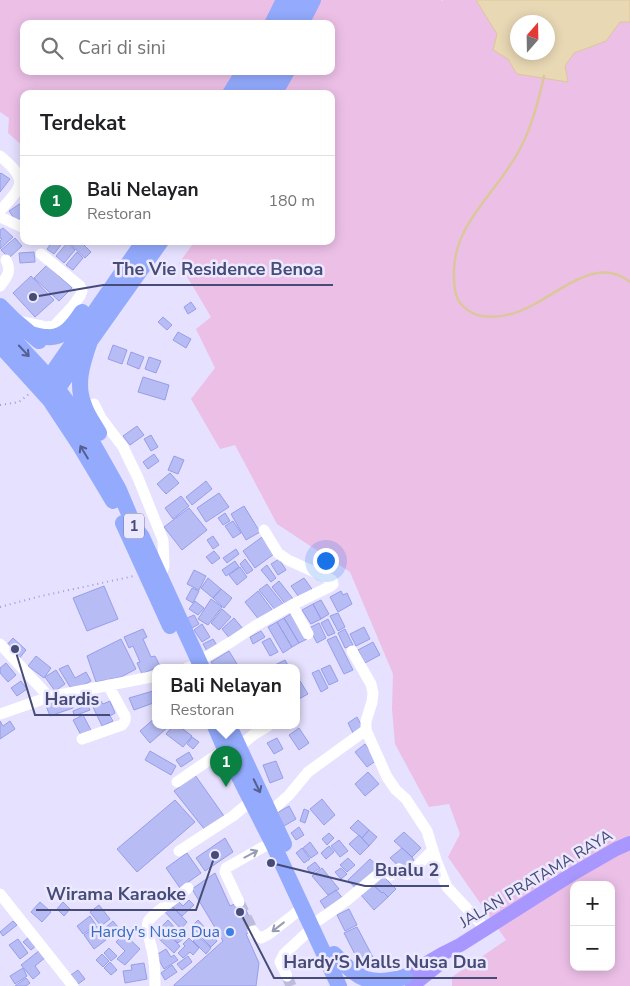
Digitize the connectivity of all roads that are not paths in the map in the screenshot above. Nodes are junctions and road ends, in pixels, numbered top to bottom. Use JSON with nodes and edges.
{"nodes":[{"id":1,"x":284,"y":0,"type":"edge"},
{"id":2,"x":298,"y":0,"type":"edge"},
{"id":3,"x":313,"y":0,"type":"edge"},
{"id":4,"x":326,"y":0,"type":"edge"},
{"id":5,"x":274,"y":20,"type":"edge"},
{"id":6,"x":287,"y":20,"type":"edge"},
{"id":7,"x":302,"y":20,"type":"edge"},
{"id":8,"x":315,"y":20,"type":"edge"},
{"id":9,"x":242,"y":75,"type":"edge"},
{"id":10,"x":256,"y":75,"type":"edge"},
{"id":11,"x":272,"y":75,"type":"edge"},
{"id":12,"x":285,"y":75,"type":"edge"},
{"id":13,"x":232,"y":90,"type":"edge"},
{"id":14,"x":246,"y":90,"type":"edge"},
{"id":15,"x":262,"y":90,"type":"edge"},
{"id":16,"x":276,"y":90,"type":"edge"},
{"id":17,"x":0,"y":156,"type":"edge"},
{"id":18,"x":0,"y":212,"type":"edge"},
{"id":19,"x":0,"y":217,"type":"edge"},
{"id":20,"x":20,"y":226,"type":"edge"},
{"id":21,"x":128,"y":245,"type":"edge"},
{"id":22,"x":138,"y":245,"type":"edge"},
{"id":23,"x":142,"y":245,"type":"edge"},
{"id":24,"x":157,"y":245,"type":"edge"},
{"id":25,"x":166,"y":245,"type":"edge"},
{"id":26,"x":172,"y":245,"type":"edge"},
{"id":27,"x":41,"y":254,"type":"dead end"},
{"id":28,"x":6,"y":260,"type":"dead end"},
{"id":29,"x":130,"y":274,"type":"junction"},
{"id":30,"x":0,"y":286,"type":"edge"},
{"id":31,"x":0,"y":306,"type":"edge"},
{"id":32,"x":5,"y":330,"type":"edge"},
{"id":33,"x":30,"y":334,"type":"junction"},
{"id":34,"x":84,"y":337,"type":"junction"},
{"id":35,"x":79,"y":386,"type":"junction"},
{"id":36,"x":47,"y":388,"type":"junction"},
{"id":37,"x":94,"y":404,"type":"dead end"},
{"id":38,"x":134,"y":501,"type":"junction"},
{"id":39,"x":264,"y":530,"type":"dead end"},
{"id":40,"x":153,"y":576,"type":"junction"},
{"id":41,"x":292,"y":605,"type":"junction"},
{"id":42,"x":308,"y":634,"type":"dead end"},
{"id":43,"x":0,"y":644,"type":"edge"},
{"id":44,"x":352,"y":651,"type":"dead end"},
{"id":45,"x":193,"y":664,"type":"edge"},
{"id":46,"x":198,"y":664,"type":"edge"},
{"id":47,"x":152,"y":677,"type":"edge"},
{"id":48,"x":108,"y":685,"type":"junction"},
{"id":49,"x":49,"y":697,"type":"junction"},
{"id":50,"x":0,"y":713,"type":"edge"},
{"id":51,"x":217,"y":729,"type":"edge"},
{"id":52,"x":229,"y":729,"type":"edge"},
{"id":53,"x":366,"y":730,"type":"junction"},
{"id":54,"x":250,"y":731,"type":"edge"},
{"id":55,"x":82,"y":739,"type":"dead end"},
{"id":56,"x":232,"y":748,"type":"junction"},
{"id":57,"x":177,"y":782,"type":"dead end"},
{"id":58,"x":251,"y":801,"type":"junction"},
{"id":59,"x":270,"y":812,"type":"junction"},
{"id":60,"x":630,"y":843,"type":"edge"},
{"id":61,"x":273,"y":844,"type":"junction"},
{"id":62,"x":433,"y":850,"type":"junction"},
{"id":63,"x":179,"y":851,"type":"dead end"},
{"id":64,"x":188,"y":888,"type":"dead end"},
{"id":65,"x":0,"y":894,"type":"edge"},
{"id":66,"x":239,"y":902,"type":"tunnel mouth"},
{"id":67,"x":302,"y":908,"type":"junction"},
{"id":68,"x":315,"y":924,"type":"junction"},
{"id":69,"x":486,"y":929,"type":"junction"},
{"id":70,"x":253,"y":931,"type":"dead end"},
{"id":71,"x":334,"y":954,"type":"junction"},
{"id":72,"x":287,"y":976,"type":"tunnel mouth"},
{"id":73,"x":409,"y":981,"type":"edge"},
{"id":74,"x":73,"y":986,"type":"edge"},
{"id":75,"x":155,"y":986,"type":"edge"},
{"id":76,"x":339,"y":986,"type":"edge"},
{"id":77,"x":351,"y":986,"type":"edge"},
{"id":78,"x":386,"y":986,"type":"edge"}],
"edges":[{"from":1,"to":5,"type":"highway"},
{"from":2,"to":6,"type":"highway"},
{"from":3,"to":7,"type":"highway"},
{"from":4,"to":8,"type":"highway"},
{"from":9,"to":13,"type":"highway"},
{"from":10,"to":14,"type":"highway"},
{"from":11,"to":15,"type":"highway"},
{"from":12,"to":16,"type":"highway"},
{"from":17,"to":18,"type":"street"},
{"from":19,"to":20,"type":"street"},
{"from":21,"to":33,"type":"highway"},
{"from":22,"to":29,"type":"highway","number":"1"},
{"from":23,"to":29,"type":"highway","number":"1"},
{"from":24,"to":29,"type":"highway","number":"1"},
{"from":25,"to":29,"type":"highway","number":"1"},
{"from":26,"to":35,"type":"highway"},
{"from":27,"to":32,"type":"street"},
{"from":28,"to":30,"type":"street"},
{"from":29,"to":34,"type":"highway","number":"1"},
{"from":31,"to":32,"type":"highway","number":"1"},
{"from":32,"to":33,"type":"highway","number":"1"},
{"from":32,"to":36,"type":"highway","number":"1"},
{"from":33,"to":34,"type":"highway","number":"1"},
{"from":34,"to":35,"type":"highway","number":"1"},
{"from":34,"to":36,"type":"highway","number":"1"},
{"from":35,"to":38,"type":"highway","number":"1"},
{"from":36,"to":38,"type":"highway","number":"1"},
{"from":40,"to":36,"type":"highway","number":"1","one_way":true},
{"from":37,"to":38,"type":"street"},
{"from":38,"to":40,"type":"highway","number":"1"},
{"from":38,"to":40,"type":"street"},
{"from":39,"to":41,"type":"street"},
{"from":40,"to":45,"type":"highway","number":"1"},
{"from":41,"to":42,"type":"street"},
{"from":41,"to":46,"type":"street"},
{"from":43,"to":49,"type":"street"},
{"from":44,"to":53,"type":"street"},
{"from":47,"to":48,"type":"street"},
{"from":48,"to":49,"type":"street"},
{"from":48,"to":55,"type":"street"},
{"from":49,"to":50,"type":"street"},
{"from":51,"to":56,"type":"highway"},
{"from":52,"to":56,"type":"highway"},
{"from":53,"to":59,"type":"street"},
{"from":53,"to":62,"type":"street"},
{"from":54,"to":56,"type":"street"},
{"from":56,"to":57,"type":"street"},
{"from":56,"to":58,"type":"highway"},
{"from":56,"to":59,"type":"highway","one_way":true},
{"from":58,"to":61,"type":"highway"},
{"from":58,"to":63,"type":"street"},
{"from":59,"to":68,"type":"highway"},
{"from":60,"to":69,"type":"main road","name":"JALAN PRATAMA RAYA"},
{"from":66,"to":61,"type":"street","one_way":true},
{"from":61,"to":67,"type":"highway"},
{"from":62,"to":68,"type":"street"},
{"from":62,"to":69,"type":"street"},
{"from":64,"to":75,"type":"street"},
{"from":65,"to":74,"type":"street"},
{"from":67,"to":68,"type":"highway"},
{"from":67,"to":70,"type":"street","one_way":true},
{"from":68,"to":71,"type":"highway"},
{"from":68,"to":72,"type":"street"},
{"from":68,"to":76,"type":"highway"},
{"from":69,"to":73,"type":"main road","name":"JALAN PRATAMA RAYA"},
{"from":71,"to":73,"type":"highway"},
{"from":71,"to":77,"type":"highway"},
{"from":73,"to":78,"type":"main road","name":"JALAN PRATAMA RAYA"}]}
